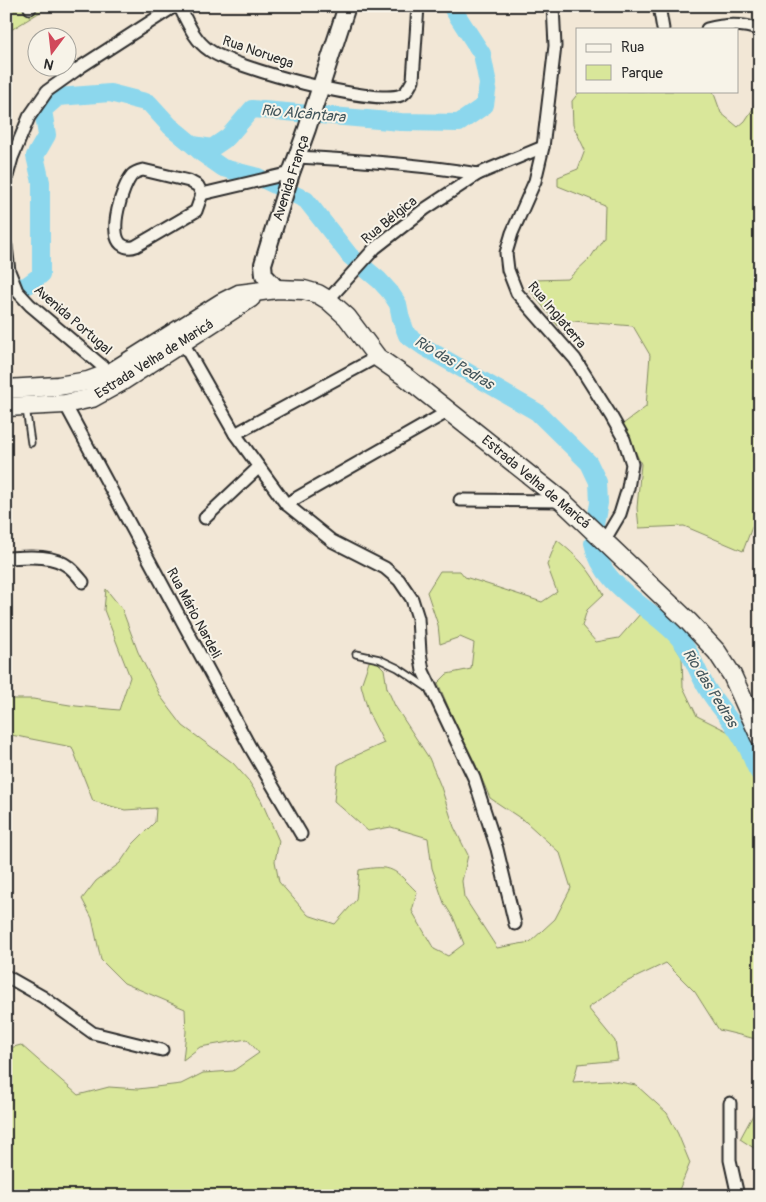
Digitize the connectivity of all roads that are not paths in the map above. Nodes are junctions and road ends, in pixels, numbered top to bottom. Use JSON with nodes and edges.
{"nodes":[{"id":1,"x":177,"y":6,"type":"edge"},
{"id":2,"x":347,"y":6,"type":"edge"},
{"id":3,"x":418,"y":6,"type":"edge"},
{"id":4,"x":553,"y":6,"type":"edge"},
{"id":5,"x":659,"y":6,"type":"edge"},
{"id":6,"x":663,"y":28,"type":"edge"},
{"id":7,"x":710,"y":28,"type":"edge"},
{"id":8,"x":760,"y":30,"type":"edge"},
{"id":9,"x":318,"y":95,"type":"junction"},
{"id":10,"x":543,"y":146,"type":"junction"},
{"id":11,"x":297,"y":157,"type":"junction"},
{"id":12,"x":291,"y":173,"type":"junction"},
{"id":13,"x":478,"y":174,"type":"junction"},
{"id":14,"x":6,"y":180,"type":"edge"},
{"id":15,"x":202,"y":194,"type":"junction"},
{"id":16,"x":6,"y":246,"type":"edge"},
{"id":17,"x":270,"y":290,"type":"junction"},
{"id":18,"x":328,"y":300,"type":"junction"},
{"id":19,"x":182,"y":341,"type":"junction"},
{"id":20,"x":378,"y":357,"type":"junction"},
{"id":21,"x":116,"y":377,"type":"junction"},
{"id":22,"x":6,"y":389,"type":"edge"},
{"id":23,"x":64,"y":404,"type":"junction"},
{"id":24,"x":6,"y":406,"type":"edge"},
{"id":25,"x":26,"y":406,"type":"junction"},
{"id":26,"x":449,"y":411,"type":"junction"},
{"id":27,"x":235,"y":434,"type":"junction"},
{"id":28,"x":31,"y":443,"type":"dead end"},
{"id":29,"x":259,"y":467,"type":"junction"},
{"id":30,"x":460,"y":500,"type":"dead end"},
{"id":31,"x":562,"y":501,"type":"junction"},
{"id":32,"x":286,"y":504,"type":"junction"},
{"id":33,"x":205,"y":518,"type":"dead end"},
{"id":34,"x":604,"y":541,"type":"junction"},
{"id":35,"x":6,"y":558,"type":"edge"},
{"id":36,"x":83,"y":582,"type":"dead end"},
{"id":37,"x":356,"y":654,"type":"dead end"},
{"id":38,"x":433,"y":692,"type":"junction"},
{"id":39,"x":760,"y":737,"type":"edge"},
{"id":40,"x":301,"y":834,"type":"dead end"},
{"id":41,"x":516,"y":924,"type":"dead end"},
{"id":42,"x":6,"y":976,"type":"edge"},
{"id":43,"x":162,"y":1050,"type":"dead end"},
{"id":44,"x":730,"y":1103,"type":"dead end"},
{"id":45,"x":738,"y":1196,"type":"edge"}],
"edges":[{"from":1,"to":9,"type":"street","name":"Rua Noruega"},
{"from":1,"to":14,"type":"street"},
{"from":2,"to":9,"type":"street","name":"Avenida França"},
{"from":3,"to":9,"type":"street","name":"Rua Noruega"},
{"from":4,"to":10,"type":"street","name":"Rua Inglaterra"},
{"from":5,"to":6,"type":"street"},
{"from":7,"to":8,"type":"street"},
{"from":9,"to":11,"type":"street","name":"Avenida França"},
{"from":10,"to":13,"type":"street","name":"Rua Bélgica"},
{"from":10,"to":34,"type":"street","name":"Rua Inglaterra"},
{"from":11,"to":12,"type":"street","name":"Avenida França"},
{"from":11,"to":13,"type":"street"},
{"from":12,"to":15,"type":"street"},
{"from":12,"to":17,"type":"street","name":"Avenida França"},
{"from":13,"to":18,"type":"street","name":"Rua Bélgica"},
{"from":15,"to":15,"type":"street"},
{"from":16,"to":21,"type":"street","name":"Avenida Portugal"},
{"from":17,"to":18,"type":"main road","name":"Estrada Velha de Maricá"},
{"from":17,"to":19,"type":"main road","name":"Estrada Velha de Maricá"},
{"from":17,"to":21,"type":"main road","name":"Estrada Velha de Maricá"},
{"from":18,"to":20,"type":"main road","name":"Estrada Velha de Maricá"},
{"from":19,"to":21,"type":"main road","name":"Estrada Velha de Maricá"},
{"from":19,"to":27,"type":"street"},
{"from":20,"to":26,"type":"main road","name":"Estrada Velha de Maricá"},
{"from":20,"to":27,"type":"street"},
{"from":21,"to":22,"type":"main road","name":"Estrada Velha de Maricá"},
{"from":21,"to":23,"type":"main road","name":"Estrada Velha de Maricá"},
{"from":23,"to":25,"type":"main road","name":"Estrada Velha de Maricá"},
{"from":23,"to":40,"type":"street","name":"Rua Mário Nardeli"},
{"from":24,"to":25,"type":"main road","name":"Estrada Velha de Maricá"},
{"from":25,"to":28,"type":"lane"},
{"from":26,"to":31,"type":"main road","name":"Estrada Velha de Maricá"},
{"from":26,"to":32,"type":"street"},
{"from":27,"to":29,"type":"street"},
{"from":29,"to":32,"type":"street"},
{"from":29,"to":33,"type":"street"},
{"from":30,"to":31,"type":"street"},
{"from":31,"to":34,"type":"main road","name":"Estrada Velha de Maricá"},
{"from":32,"to":38,"type":"street"},
{"from":34,"to":39,"type":"main road","name":"Estrada Velha de Maricá"},
{"from":35,"to":36,"type":"street"},
{"from":37,"to":38,"type":"lane"},
{"from":38,"to":41,"type":"street"},
{"from":42,"to":43,"type":"street"},
{"from":44,"to":45,"type":"street"}]}
